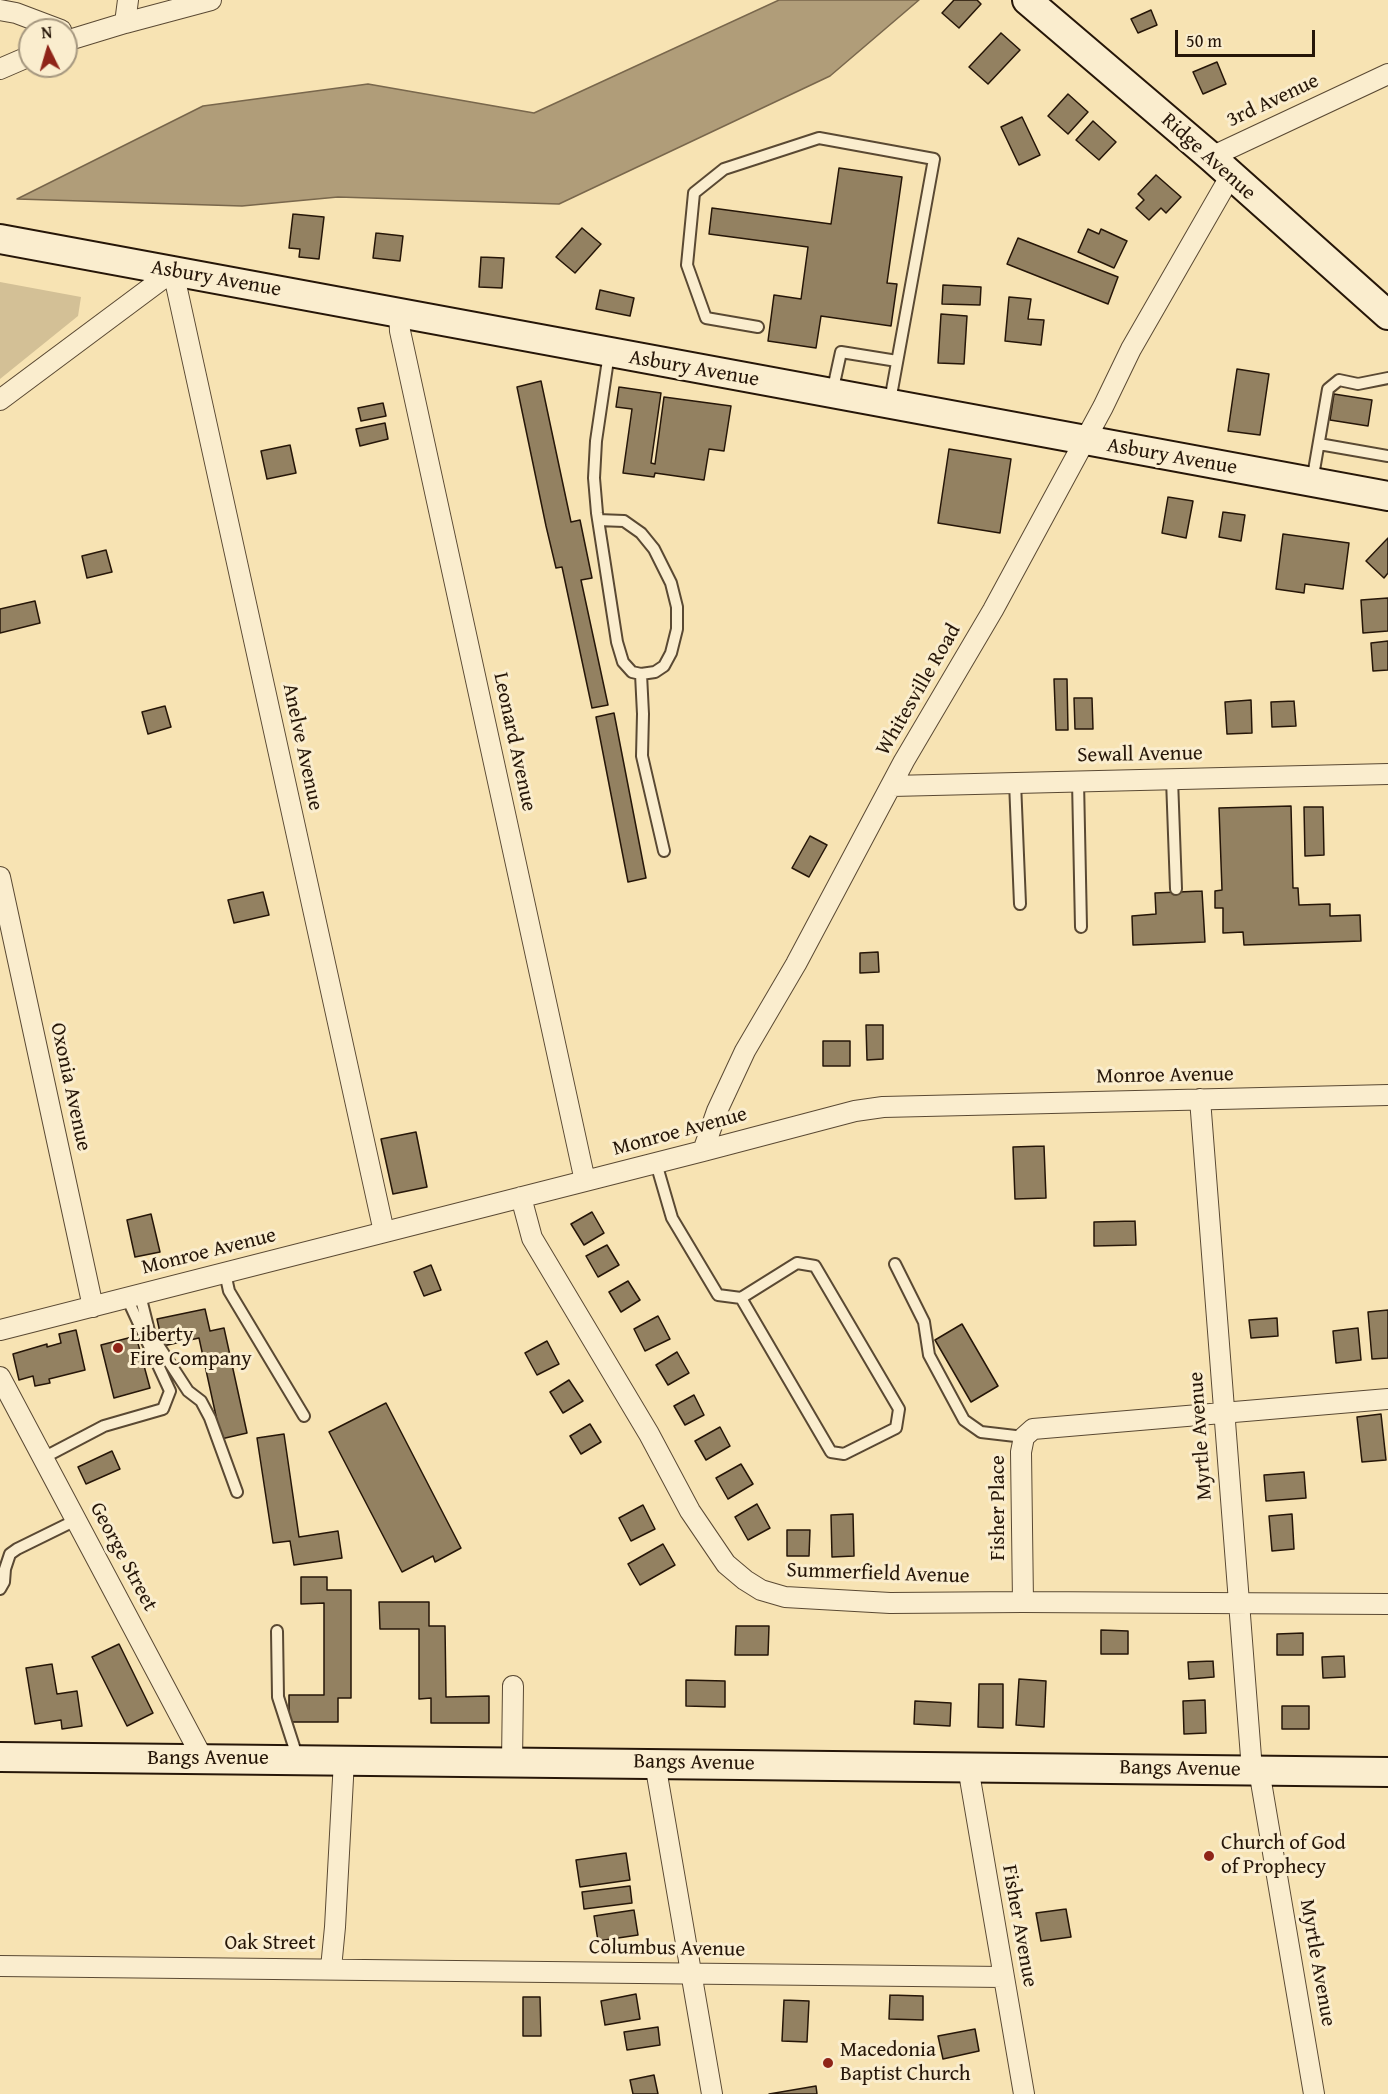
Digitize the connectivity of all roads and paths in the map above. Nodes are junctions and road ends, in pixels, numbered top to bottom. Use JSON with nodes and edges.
{"nodes":[{"id":1,"x":128,"y":0,"type":"edge"},
{"id":2,"x":211,"y":0,"type":"edge"},
{"id":3,"x":1027,"y":0,"type":"edge"},
{"id":4,"x":0,"y":10,"type":"edge"},
{"id":5,"x":28,"y":18,"type":"edge"},
{"id":6,"x":124,"y":23,"type":"junction"},
{"id":7,"x":78,"y":33,"type":"edge"},
{"id":8,"x":18,"y":61,"type":"edge"},
{"id":9,"x":0,"y":69,"type":"edge"},
{"id":10,"x":1388,"y":74,"type":"edge"},
{"id":11,"x":1221,"y":166,"type":"junction"},
{"id":12,"x":0,"y":239,"type":"edge"},
{"id":13,"x":173,"y":271,"type":"junction"},
{"id":14,"x":399,"y":312,"type":"junction"},
{"id":15,"x":1388,"y":315,"type":"edge"},
{"id":16,"x":758,"y":327,"type":"dead end"},
{"id":17,"x":609,"y":353,"type":"junction"},
{"id":18,"x":897,"y":361,"type":"junction"},
{"id":19,"x":1388,"y":378,"type":"edge"},
{"id":20,"x":832,"y":394,"type":"junction"},
{"id":21,"x":0,"y":400,"type":"edge"},
{"id":22,"x":890,"y":405,"type":"junction"},
{"id":23,"x":1085,"y":441,"type":"junction"},
{"id":24,"x":1319,"y":444,"type":"junction"},
{"id":25,"x":1388,"y":456,"type":"edge"},
{"id":26,"x":1312,"y":482,"type":"junction"},
{"id":27,"x":1388,"y":496,"type":"edge"},
{"id":28,"x":598,"y":520,"type":"junction"},
{"id":29,"x":641,"y":674,"type":"junction"},
{"id":30,"x":1388,"y":774,"type":"edge"},
{"id":31,"x":1172,"y":779,"type":"junction"},
{"id":32,"x":1078,"y":781,"type":"junction"},
{"id":33,"x":1015,"y":782,"type":"junction"},
{"id":34,"x":892,"y":786,"type":"junction"},
{"id":35,"x":664,"y":851,"type":"dead end"},
{"id":36,"x":0,"y":877,"type":"edge"},
{"id":37,"x":1176,"y":889,"type":"dead end"},
{"id":38,"x":1020,"y":904,"type":"dead end"},
{"id":39,"x":1081,"y":927,"type":"dead end"},
{"id":40,"x":1388,"y":1095,"type":"edge"},
{"id":41,"x":1200,"y":1099,"type":"junction"},
{"id":42,"x":703,"y":1152,"type":"junction"},
{"id":43,"x":656,"y":1163,"type":"junction"},
{"id":44,"x":585,"y":1181,"type":"junction"},
{"id":45,"x":521,"y":1197,"type":"junction"},
{"id":46,"x":384,"y":1232,"type":"junction"},
{"id":47,"x":895,"y":1264,"type":"dead end"},
{"id":48,"x":225,"y":1273,"type":"junction"},
{"id":49,"x":134,"y":1296,"type":"junction"},
{"id":50,"x":741,"y":1298,"type":"junction"},
{"id":51,"x":93,"y":1307,"type":"junction"},
{"id":52,"x":0,"y":1330,"type":"edge"},
{"id":53,"x":0,"y":1377,"type":"edge"},
{"id":54,"x":1388,"y":1399,"type":"edge"},
{"id":55,"x":1224,"y":1412,"type":"junction"},
{"id":56,"x":304,"y":1416,"type":"dead end"},
{"id":57,"x":1024,"y":1437,"type":"junction"},
{"id":58,"x":43,"y":1458,"type":"junction"},
{"id":59,"x":237,"y":1492,"type":"dead end"},
{"id":60,"x":76,"y":1520,"type":"junction"},
{"id":61,"x":0,"y":1589,"type":"edge"},
{"id":62,"x":1023,"y":1602,"type":"junction"},
{"id":63,"x":1238,"y":1603,"type":"junction"},
{"id":64,"x":1388,"y":1604,"type":"edge"},
{"id":65,"x":277,"y":1631,"type":"dead end"},
{"id":66,"x":513,"y":1686,"type":"dead end"},
{"id":67,"x":0,"y":1757,"type":"edge"},
{"id":68,"x":203,"y":1759,"type":"junction"},
{"id":69,"x":298,"y":1759,"type":"junction"},
{"id":70,"x":344,"y":1760,"type":"junction"},
{"id":71,"x":512,"y":1762,"type":"junction"},
{"id":72,"x":655,"y":1762,"type":"junction"},
{"id":73,"x":968,"y":1767,"type":"junction"},
{"id":74,"x":1256,"y":1770,"type":"junction"},
{"id":75,"x":1388,"y":1772,"type":"edge"},
{"id":76,"x":0,"y":1966,"type":"edge"},
{"id":77,"x":331,"y":1968,"type":"junction"},
{"id":78,"x":690,"y":1973,"type":"junction"},
{"id":79,"x":1003,"y":1977,"type":"junction"},
{"id":80,"x":712,"y":2094,"type":"edge"},
{"id":81,"x":1024,"y":2094,"type":"edge"},
{"id":82,"x":1314,"y":2094,"type":"edge"}],
"edges":[{"from":1,"to":6,"type":"street"},
{"from":2,"to":6,"type":"street"},
{"from":3,"to":11,"type":"street","name":"Ridge Avenue"},
{"from":4,"to":5,"type":"street"},
{"from":6,"to":7,"type":"street"},
{"from":8,"to":9,"type":"street"},
{"from":10,"to":11,"type":"street","name":"3rd Avenue"},
{"from":11,"to":15,"type":"street","name":"Ridge Avenue"},
{"from":11,"to":23,"type":"street","name":"Whitesville Road"},
{"from":12,"to":13,"type":"street","name":"Asbury Avenue"},
{"from":13,"to":14,"type":"street","name":"Asbury Avenue"},
{"from":13,"to":21,"type":"street"},
{"from":13,"to":46,"type":"street","name":"Anelve Avenue"},
{"from":14,"to":17,"type":"street","name":"Asbury Avenue"},
{"from":14,"to":44,"type":"street","name":"Leonard Avenue"},
{"from":16,"to":18,"type":"lane"},
{"from":17,"to":20,"type":"street","name":"Asbury Avenue"},
{"from":17,"to":28,"type":"lane"},
{"from":18,"to":20,"type":"lane"},
{"from":18,"to":22,"type":"lane"},
{"from":19,"to":24,"type":"lane"},
{"from":20,"to":22,"type":"street","name":"Asbury Avenue"},
{"from":22,"to":23,"type":"street","name":"Asbury Avenue"},
{"from":23,"to":26,"type":"street","name":"Asbury Avenue"},
{"from":23,"to":34,"type":"street","name":"Whitesville Road"},
{"from":24,"to":25,"type":"lane"},
{"from":24,"to":26,"type":"lane"},
{"from":26,"to":27,"type":"street","name":"Asbury Avenue"},
{"from":28,"to":29,"type":"lane"},
{"from":28,"to":29,"type":"lane"},
{"from":29,"to":35,"type":"lane"},
{"from":30,"to":31,"type":"street","name":"Sewall Avenue"},
{"from":31,"to":32,"type":"street","name":"Sewall Avenue"},
{"from":31,"to":37,"type":"lane"},
{"from":32,"to":33,"type":"street","name":"Sewall Avenue"},
{"from":32,"to":39,"type":"lane"},
{"from":33,"to":34,"type":"street","name":"Sewall Avenue"},
{"from":33,"to":38,"type":"lane"},
{"from":34,"to":42,"type":"street","name":"Whitesville Road"},
{"from":36,"to":51,"type":"street","name":"Oxonia Avenue"},
{"from":40,"to":41,"type":"street","name":"Monroe Avenue"},
{"from":41,"to":42,"type":"street","name":"Monroe Avenue"},
{"from":41,"to":55,"type":"street","name":"Myrtle Avenue"},
{"from":42,"to":43,"type":"street","name":"Monroe Avenue"},
{"from":43,"to":44,"type":"street","name":"Monroe Avenue"},
{"from":43,"to":50,"type":"lane"},
{"from":44,"to":45,"type":"street","name":"Monroe Avenue"},
{"from":45,"to":46,"type":"street","name":"Monroe Avenue"},
{"from":45,"to":62,"type":"street","name":"Summerfield Avenue"},
{"from":46,"to":48,"type":"street","name":"Monroe Avenue"},
{"from":47,"to":57,"type":"lane"},
{"from":48,"to":49,"type":"street","name":"Monroe Avenue"},
{"from":48,"to":56,"type":"lane"},
{"from":49,"to":51,"type":"street","name":"Monroe Avenue"},
{"from":49,"to":58,"type":"lane"},
{"from":49,"to":59,"type":"lane"},
{"from":50,"to":50,"type":"lane"},
{"from":51,"to":52,"type":"street","name":"Monroe Avenue"},
{"from":53,"to":58,"type":"street","name":"George Street"},
{"from":54,"to":55,"type":"street","name":"Fisher Place"},
{"from":55,"to":57,"type":"street","name":"Fisher Place"},
{"from":55,"to":63,"type":"street","name":"Myrtle Avenue"},
{"from":57,"to":62,"type":"street","name":"Fisher Place"},
{"from":58,"to":60,"type":"street","name":"George Street"},
{"from":60,"to":61,"type":"lane"},
{"from":60,"to":68,"type":"street","name":"George Street"},
{"from":62,"to":63,"type":"street","name":"Summerfield Avenue"},
{"from":63,"to":64,"type":"street","name":"Summerfield Avenue"},
{"from":63,"to":74,"type":"street","name":"Myrtle Avenue"},
{"from":65,"to":69,"type":"lane"},
{"from":66,"to":71,"type":"street"},
{"from":67,"to":68,"type":"street","name":"Bangs Avenue"},
{"from":68,"to":69,"type":"street","name":"Bangs Avenue"},
{"from":69,"to":70,"type":"street","name":"Bangs Avenue"},
{"from":70,"to":71,"type":"street","name":"Bangs Avenue"},
{"from":70,"to":77,"type":"street","name":"Oak Street"},
{"from":71,"to":72,"type":"street","name":"Bangs Avenue"},
{"from":72,"to":73,"type":"street","name":"Bangs Avenue"},
{"from":72,"to":78,"type":"street"},
{"from":73,"to":74,"type":"street","name":"Bangs Avenue"},
{"from":73,"to":79,"type":"street","name":"Fisher Avenue"},
{"from":74,"to":75,"type":"street","name":"Bangs Avenue"},
{"from":74,"to":82,"type":"street","name":"Myrtle Avenue"},
{"from":76,"to":77,"type":"street","name":"Oak Street"},
{"from":77,"to":78,"type":"street","name":"Columbus Avenue"},
{"from":78,"to":79,"type":"street","name":"Columbus Avenue"},
{"from":78,"to":80,"type":"street"},
{"from":79,"to":81,"type":"street","name":"Fisher Avenue"}]}
